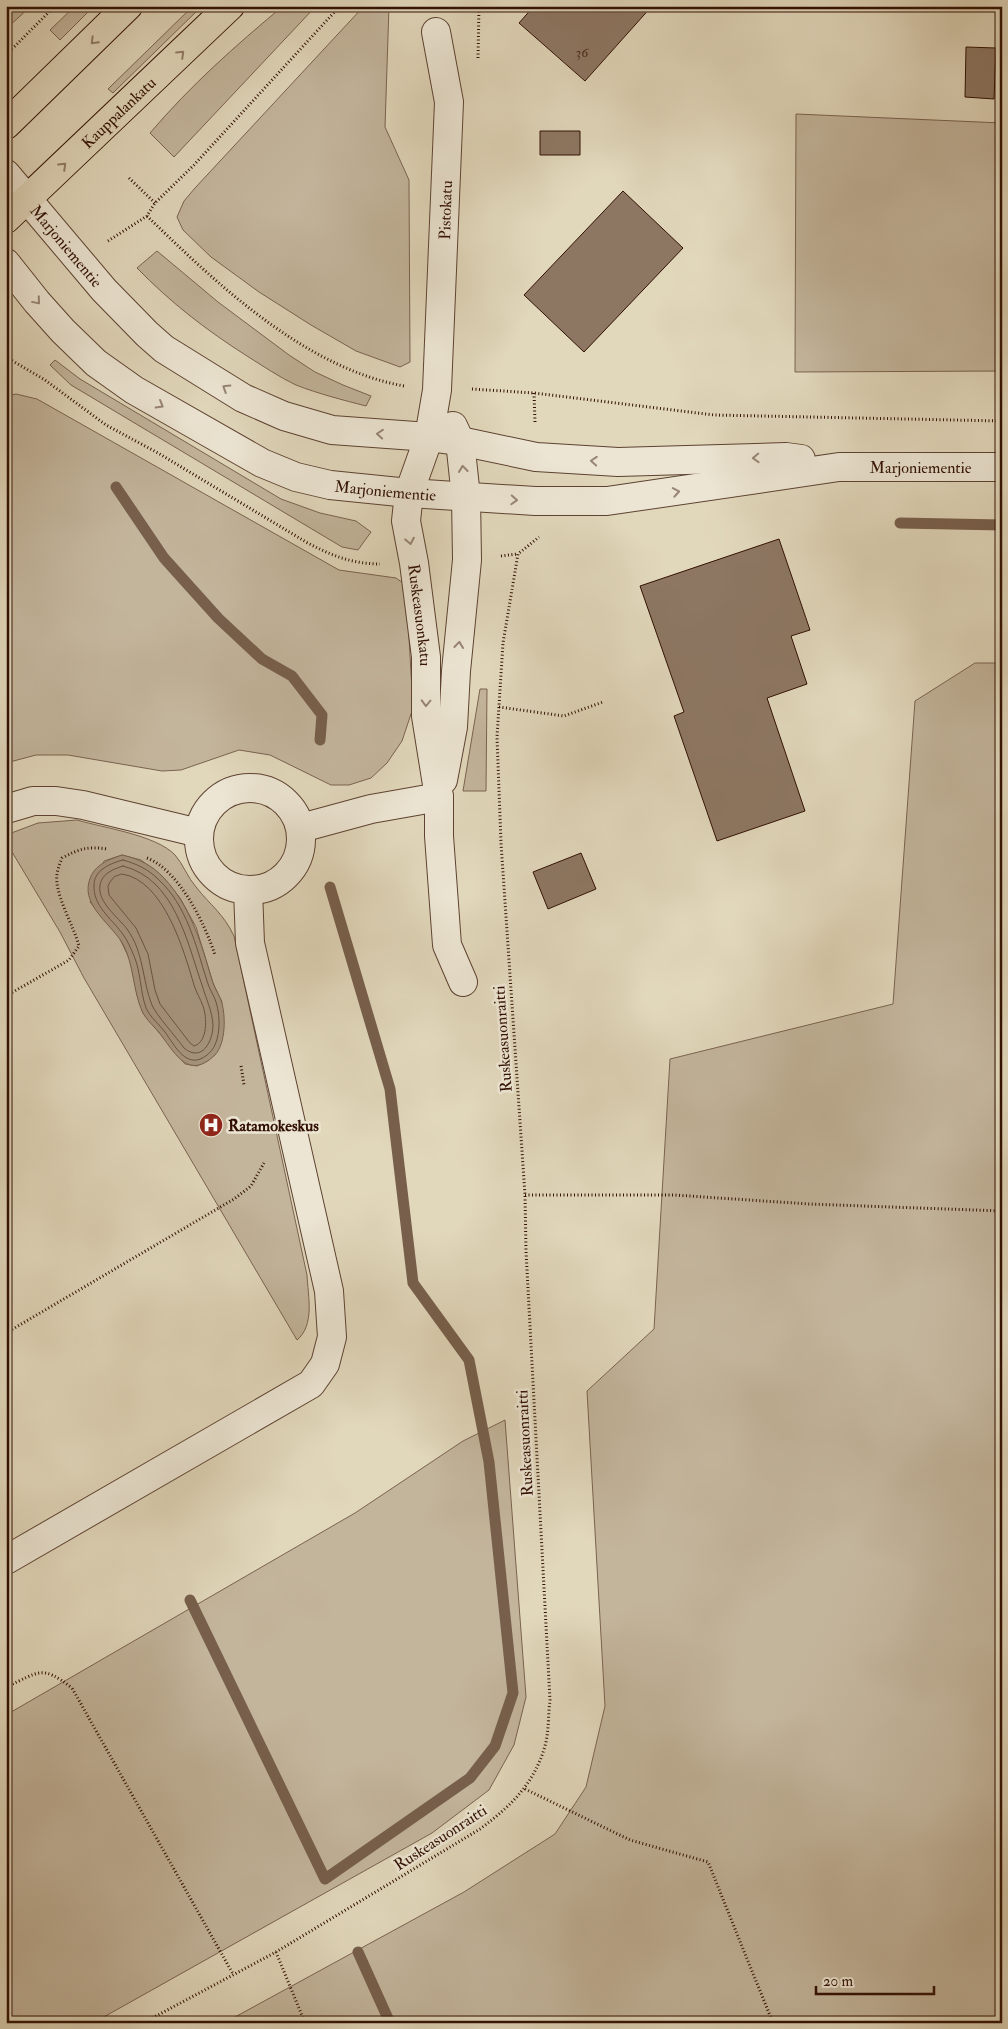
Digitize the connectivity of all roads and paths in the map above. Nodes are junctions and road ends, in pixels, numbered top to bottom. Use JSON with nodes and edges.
{"nodes":[{"id":1,"x":55,"y":6,"type":"edge"},
{"id":2,"x":128,"y":6,"type":"edge"},
{"id":3,"x":230,"y":6,"type":"edge"},
{"id":4,"x":340,"y":6,"type":"edge"},
{"id":5,"x":436,"y":32,"type":"dead end"},
{"id":6,"x":6,"y":53,"type":"edge"},
{"id":7,"x":6,"y":125,"type":"edge"},
{"id":8,"x":6,"y":174,"type":"edge"},
{"id":9,"x":129,"y":178,"type":"dead end"},
{"id":10,"x":28,"y":200,"type":"junction"},
{"id":11,"x":155,"y":203,"type":"junction"},
{"id":12,"x":148,"y":216,"type":"junction"},
{"id":13,"x":6,"y":219,"type":"edge"},
{"id":14,"x":109,"y":240,"type":"dead end"},
{"id":15,"x":6,"y":263,"type":"edge"},
{"id":16,"x":6,"y":357,"type":"edge"},
{"id":17,"x":401,"y":385,"type":"dead end"},
{"id":18,"x":472,"y":388,"type":"dead end"},
{"id":19,"x":437,"y":390,"type":"junction"},
{"id":20,"x":534,"y":393,"type":"junction"},
{"id":21,"x":1002,"y":421,"type":"edge"},
{"id":22,"x":535,"y":427,"type":"dead end"},
{"id":23,"x":428,"y":437,"type":"junction"},
{"id":24,"x":460,"y":441,"type":"junction"},
{"id":25,"x":839,"y":467,"type":"junction"},
{"id":26,"x":1002,"y":467,"type":"edge"},
{"id":27,"x":409,"y":493,"type":"junction"},
{"id":28,"x":466,"y":497,"type":"junction"},
{"id":29,"x":538,"y":537,"type":"dead end"},
{"id":30,"x":385,"y":564,"type":"dead end"},
{"id":31,"x":603,"y":702,"type":"dead end"},
{"id":32,"x":499,"y":707,"type":"junction"},
{"id":33,"x":439,"y":798,"type":"junction"},
{"id":34,"x":6,"y":809,"type":"edge"},
{"id":35,"x":301,"y":828,"type":"junction"},
{"id":36,"x":199,"y":833,"type":"junction"},
{"id":37,"x":109,"y":849,"type":"dead end"},
{"id":38,"x":142,"y":857,"type":"dead end"},
{"id":39,"x":248,"y":890,"type":"junction"},
{"id":40,"x":216,"y":959,"type":"dead end"},
{"id":41,"x":463,"y":982,"type":"dead end"},
{"id":42,"x":6,"y":996,"type":"edge"},
{"id":43,"x":241,"y":1061,"type":"dead end"},
{"id":44,"x":245,"y":1089,"type":"dead end"},
{"id":45,"x":265,"y":1162,"type":"dead end"},
{"id":46,"x":525,"y":1195,"type":"junction"},
{"id":47,"x":1002,"y":1211,"type":"edge"},
{"id":48,"x":6,"y":1333,"type":"edge"},
{"id":49,"x":6,"y":1560,"type":"edge"},
{"id":50,"x":6,"y":1687,"type":"edge"},
{"id":51,"x":525,"y":1789,"type":"junction"},
{"id":52,"x":276,"y":1952,"type":"junction"},
{"id":53,"x":234,"y":1974,"type":"junction"},
{"id":54,"x":143,"y":2023,"type":"edge"},
{"id":55,"x":306,"y":2023,"type":"edge"},
{"id":56,"x":773,"y":2023,"type":"edge"}],
"edges":[{"from":1,"to":6,"type":"path"},
{"from":2,"to":7,"type":"main road","one_way":true},
{"from":10,"to":3,"type":"main road","name":"Kauppalankatu","one_way":true},
{"from":4,"to":11,"type":"path"},
{"from":5,"to":19,"type":"street","name":"Pistokatu"},
{"from":8,"to":10,"type":"street","name":"Marjoniementie"},
{"from":9,"to":11,"type":"path"},
{"from":10,"to":13,"type":"main road","name":"Kauppalankatu"},
{"from":23,"to":10,"type":"street","name":"Marjoniementie","one_way":true},
{"from":11,"to":12,"type":"path"},
{"from":12,"to":14,"type":"path"},
{"from":12,"to":17,"type":"path"},
{"from":15,"to":27,"type":"street","name":"Marjoniementie","one_way":true},
{"from":16,"to":30,"type":"path"},
{"from":18,"to":20,"type":"path"},
{"from":19,"to":23,"type":"street","name":"Pistokatu"},
{"from":19,"to":24,"type":"street","name":"Pistokatu"},
{"from":20,"to":21,"type":"path"},
{"from":20,"to":22,"type":"path"},
{"from":23,"to":24,"type":"street","name":"Marjoniementie"},
{"from":23,"to":27,"type":"street","name":"Ruskeasuonkatu"},
{"from":25,"to":24,"type":"street","name":"Marjoniementie","one_way":true},
{"from":28,"to":24,"type":"street","name":"Pistokatu","one_way":true},
{"from":25,"to":26,"type":"street","name":"Marjoniementie"},
{"from":28,"to":25,"type":"street","name":"Marjoniementie","one_way":true},
{"from":27,"to":28,"type":"street","name":"Marjoniementie"},
{"from":27,"to":33,"type":"street","name":"Ruskeasuonkatu","one_way":true},
{"from":33,"to":28,"type":"street","name":"Ruskeasuonkatu","one_way":true},
{"from":29,"to":32,"type":"path","name":"Ruskeasuonraitti"},
{"from":31,"to":32,"type":"path"},
{"from":32,"to":46,"type":"path","name":"Ruskeasuonraitti"},
{"from":33,"to":35,"type":"street"},
{"from":33,"to":41,"type":"street","name":"Ruskeasuonkatu"},
{"from":34,"to":36,"type":"street"},
{"from":35,"to":36,"type":"street"},
{"from":35,"to":39,"type":"street"},
{"from":36,"to":39,"type":"street"},
{"from":37,"to":42,"type":"path"},
{"from":38,"to":40,"type":"path"},
{"from":39,"to":49,"type":"street"},
{"from":43,"to":44,"type":"path"},
{"from":45,"to":48,"type":"path"},
{"from":46,"to":47,"type":"path"},
{"from":46,"to":51,"type":"path","name":"Ruskeasuonraitti"},
{"from":50,"to":53,"type":"path"},
{"from":51,"to":52,"type":"path","name":"Ruskeasuonraitti"},
{"from":51,"to":56,"type":"path"},
{"from":52,"to":53,"type":"path","name":"Ruskeasuonraitti"},
{"from":52,"to":55,"type":"path"},
{"from":53,"to":54,"type":"path","name":"Ruskeasuonraitti"}]}
